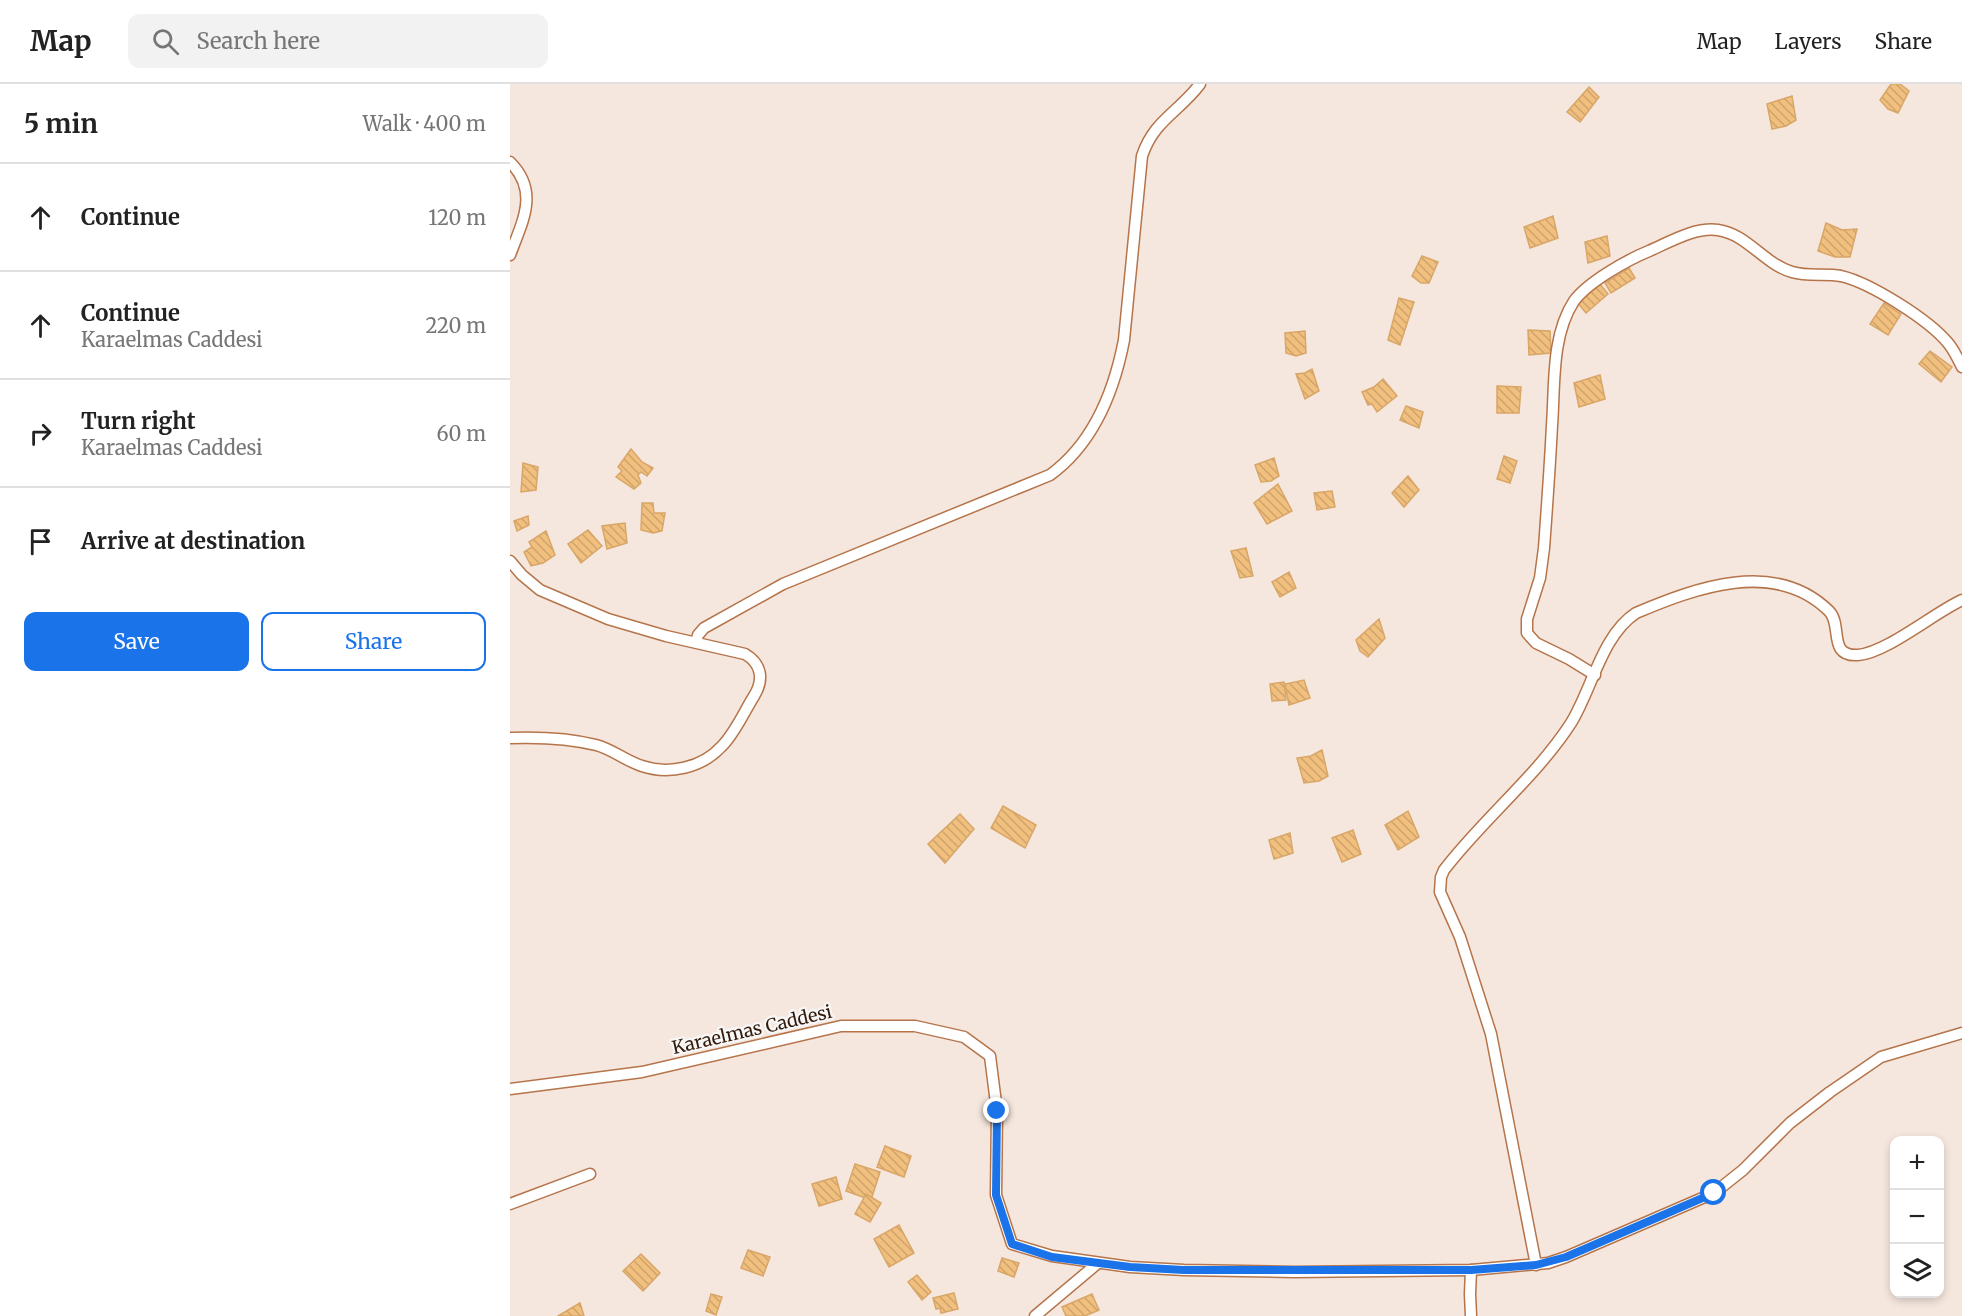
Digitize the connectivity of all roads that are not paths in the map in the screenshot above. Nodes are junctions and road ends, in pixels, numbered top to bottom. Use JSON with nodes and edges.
{"nodes":[{"id":1,"x":1200,"y":84,"type":"edge"},
{"id":2,"x":510,"y":162,"type":"edge"},
{"id":3,"x":510,"y":255,"type":"edge"},
{"id":4,"x":1962,"y":367,"type":"edge"},
{"id":5,"x":510,"y":561,"type":"edge"},
{"id":6,"x":1962,"y":600,"type":"edge"},
{"id":7,"x":696,"y":642,"type":"junction"},
{"id":8,"x":1595,"y":675,"type":"junction"},
{"id":9,"x":510,"y":738,"type":"edge"},
{"id":10,"x":1962,"y":1033,"type":"edge"},
{"id":11,"x":510,"y":1089,"type":"edge"},
{"id":12,"x":590,"y":1174,"type":"dead end"},
{"id":13,"x":510,"y":1204,"type":"edge"},
{"id":14,"x":1098,"y":1263,"type":"junction"},
{"id":15,"x":1536,"y":1265,"type":"junction"},
{"id":16,"x":1471,"y":1270,"type":"junction"},
{"id":17,"x":1035,"y":1316,"type":"edge"},
{"id":18,"x":1472,"y":1316,"type":"edge"}],
"edges":[{"from":1,"to":7,"type":"street"},
{"from":2,"to":3,"type":"street"},
{"from":4,"to":8,"type":"street"},
{"from":5,"to":7,"type":"street"},
{"from":6,"to":8,"type":"street"},
{"from":7,"to":9,"type":"street"},
{"from":8,"to":15,"type":"street"},
{"from":10,"to":15,"type":"street","name":"Karaelmas Caddesi"},
{"from":11,"to":14,"type":"street","name":"Karaelmas Caddesi"},
{"from":12,"to":13,"type":"street"},
{"from":14,"to":16,"type":"street","name":"Karaelmas Caddesi"},
{"from":14,"to":17,"type":"street"},
{"from":15,"to":16,"type":"street","name":"Karaelmas Caddesi"},
{"from":16,"to":18,"type":"street"}]}
